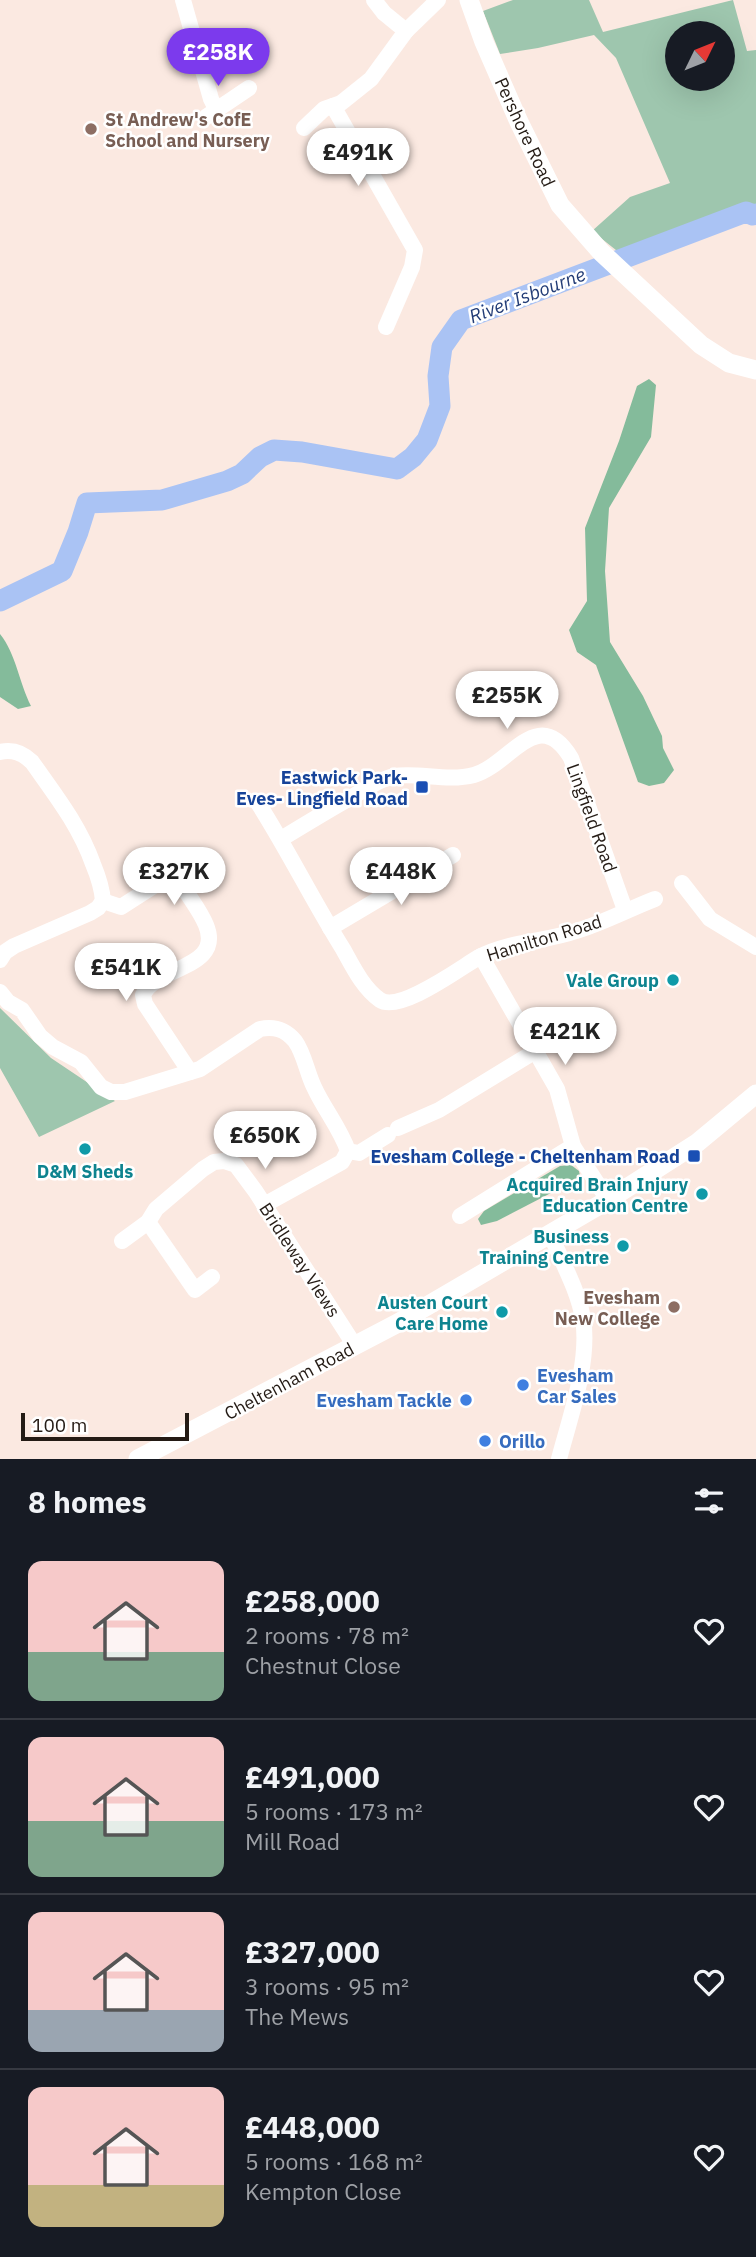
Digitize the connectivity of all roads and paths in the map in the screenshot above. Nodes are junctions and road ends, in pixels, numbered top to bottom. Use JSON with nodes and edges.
{"nodes":[{"id":1,"x":183,"y":0,"type":"edge"},
{"id":2,"x":374,"y":0,"type":"edge"},
{"id":3,"x":438,"y":0,"type":"edge"},
{"id":4,"x":469,"y":0,"type":"edge"},
{"id":5,"x":406,"y":31,"type":"junction"},
{"id":6,"x":249,"y":88,"type":"dead end"},
{"id":7,"x":333,"y":106,"type":"junction"},
{"id":8,"x":304,"y":128,"type":"dead end"},
{"id":9,"x":386,"y":327,"type":"dead end"},
{"id":10,"x":756,"y":370,"type":"edge"},
{"id":11,"x":0,"y":752,"type":"edge"},
{"id":12,"x":258,"y":803,"type":"dead end"},
{"id":13,"x":281,"y":839,"type":"junction"},
{"id":14,"x":453,"y":855,"type":"dead end"},
{"id":15,"x":682,"y":883,"type":"dead end"},
{"id":16,"x":655,"y":900,"type":"dead end"},
{"id":17,"x":103,"y":901,"type":"junction"},
{"id":18,"x":625,"y":910,"type":"junction"},
{"id":19,"x":330,"y":929,"type":"junction"},
{"id":20,"x":756,"y":947,"type":"edge"},
{"id":21,"x":481,"y":956,"type":"junction"},
{"id":22,"x":0,"y":960,"type":"edge"},
{"id":23,"x":0,"y":992,"type":"edge"},
{"id":24,"x":534,"y":1052,"type":"junction"},
{"id":25,"x":190,"y":1072,"type":"junction"},
{"id":26,"x":756,"y":1094,"type":"edge"},
{"id":27,"x":573,"y":1146,"type":"junction"},
{"id":28,"x":345,"y":1156,"type":"junction"},
{"id":29,"x":608,"y":1200,"type":"junction"},
{"id":30,"x":264,"y":1205,"type":"junction"},
{"id":31,"x":460,"y":1216,"type":"dead end"},
{"id":32,"x":148,"y":1222,"type":"junction"},
{"id":33,"x":550,"y":1233,"type":"junction"},
{"id":34,"x":122,"y":1241,"type":"dead end"},
{"id":35,"x":212,"y":1277,"type":"dead end"},
{"id":36,"x":195,"y":1290,"type":"junction"},
{"id":37,"x":181,"y":1301,"type":"dead end"},
{"id":38,"x":355,"y":1346,"type":"junction"},
{"id":39,"x":138,"y":1459,"type":"edge"},
{"id":40,"x":559,"y":1459,"type":"edge"}],
"edges":[{"from":1,"to":6,"type":"street"},
{"from":2,"to":5,"type":"street"},
{"from":3,"to":5,"type":"street"},
{"from":4,"to":10,"type":"main road","name":"Pershore Road"},
{"from":5,"to":7,"type":"street"},
{"from":7,"to":8,"type":"street"},
{"from":7,"to":9,"type":"street"},
{"from":11,"to":17,"type":"street"},
{"from":12,"to":13,"type":"street","name":"Hamilton Road"},
{"from":13,"to":18,"type":"street","name":"Lingfield Road"},
{"from":13,"to":19,"type":"street","name":"Hamilton Road"},
{"from":14,"to":19,"type":"street"},
{"from":15,"to":20,"type":"street"},
{"from":16,"to":18,"type":"street","name":"Hamilton Road"},
{"from":17,"to":22,"type":"street"},
{"from":17,"to":25,"type":"street"},
{"from":18,"to":21,"type":"street","name":"Hamilton Road"},
{"from":19,"to":21,"type":"street","name":"Hamilton Road"},
{"from":21,"to":24,"type":"street"},
{"from":23,"to":25,"type":"street"},
{"from":24,"to":27,"type":"street"},
{"from":24,"to":28,"type":"street"},
{"from":25,"to":28,"type":"street"},
{"from":26,"to":29,"type":"main road","name":"Cheltenham Road"},
{"from":27,"to":29,"type":"street"},
{"from":27,"to":31,"type":"street"},
{"from":28,"to":30,"type":"street"},
{"from":29,"to":33,"type":"main road","name":"Cheltenham Road"},
{"from":30,"to":32,"type":"street","name":"Bridleway Views"},
{"from":30,"to":38,"type":"street","name":"Bridleway Views"},
{"from":32,"to":34,"type":"street","name":"Bridleway Views"},
{"from":32,"to":36,"type":"street"},
{"from":33,"to":38,"type":"main road","name":"Cheltenham Road"},
{"from":33,"to":40,"type":"street"},
{"from":35,"to":36,"type":"street"},
{"from":36,"to":37,"type":"street"},
{"from":38,"to":39,"type":"main road","name":"Cheltenham Road"}]}
